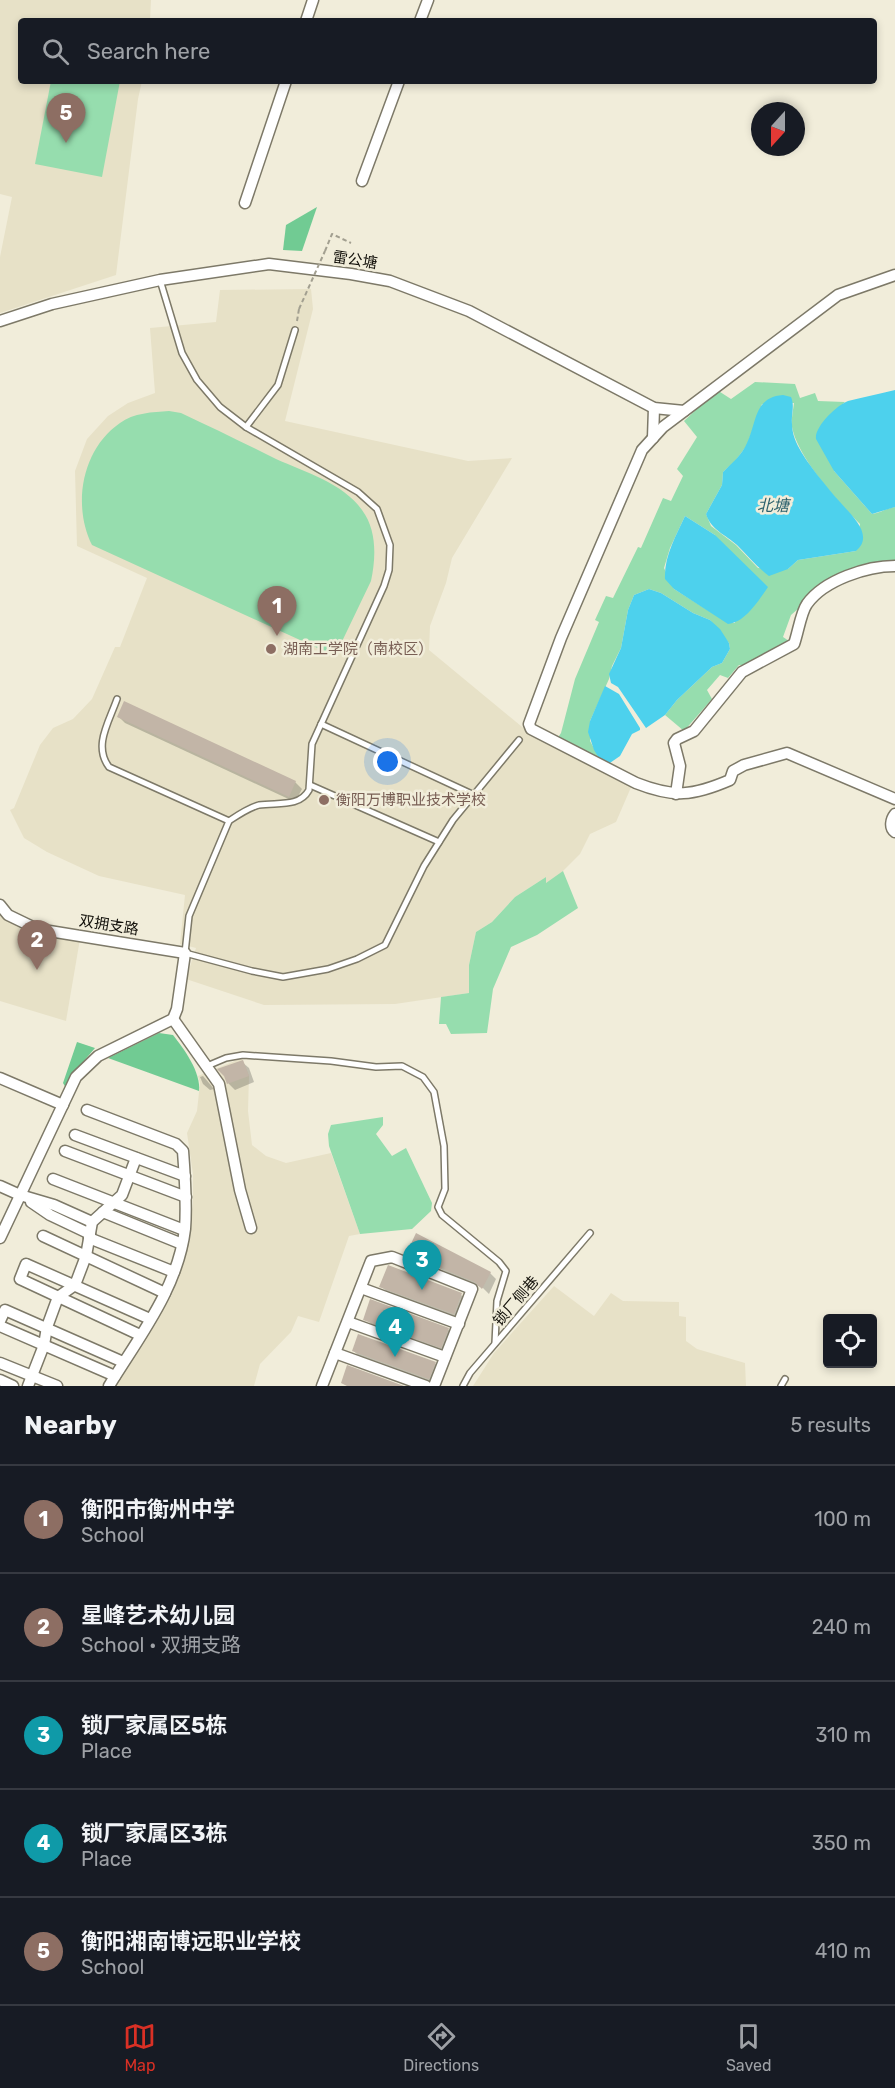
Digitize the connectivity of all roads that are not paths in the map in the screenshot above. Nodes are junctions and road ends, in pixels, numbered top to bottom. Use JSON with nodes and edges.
{"nodes":[{"id":1,"x":314,"y":0,"type":"edge"},
{"id":2,"x":428,"y":0,"type":"edge"},
{"id":3,"x":307,"y":18,"type":"edge"},
{"id":4,"x":421,"y":18,"type":"edge"},
{"id":5,"x":285,"y":84,"type":"edge"},
{"id":6,"x":398,"y":84,"type":"edge"},
{"id":7,"x":363,"y":181,"type":"dead end"},
{"id":8,"x":245,"y":203,"type":"dead end"},
{"id":9,"x":895,"y":275,"type":"edge"},
{"id":10,"x":160,"y":280,"type":"junction"},
{"id":11,"x":0,"y":321,"type":"edge"},
{"id":12,"x":295,"y":330,"type":"road end"},
{"id":13,"x":654,"y":408,"type":"junction"},
{"id":14,"x":684,"y":411,"type":"junction"},
{"id":15,"x":246,"y":427,"type":"junction"},
{"id":16,"x":653,"y":438,"type":"junction"},
{"id":17,"x":895,"y":566,"type":"edge"},
{"id":18,"x":117,"y":699,"type":"dead end"},
{"id":19,"x":321,"y":724,"type":"junction"},
{"id":20,"x":519,"y":740,"type":"dead end"},
{"id":21,"x":310,"y":785,"type":"junction"},
{"id":22,"x":676,"y":794,"type":"junction"},
{"id":23,"x":474,"y":795,"type":"junction"},
{"id":24,"x":895,"y":799,"type":"edge"},
{"id":25,"x":895,"y":814,"type":"edge"},
{"id":26,"x":229,"y":821,"type":"junction"},
{"id":27,"x":895,"y":832,"type":"edge"},
{"id":28,"x":439,"y":842,"type":"junction"},
{"id":29,"x":0,"y":905,"type":"edge"},
{"id":30,"x":185,"y":953,"type":"junction"},
{"id":31,"x":173,"y":1019,"type":"junction"},
{"id":32,"x":207,"y":1066,"type":"junction"},
{"id":33,"x":0,"y":1078,"type":"edge"},
{"id":34,"x":63,"y":1105,"type":"junction"},
{"id":35,"x":87,"y":1110,"type":"dead end"},
{"id":36,"x":75,"y":1135,"type":"dead end"},
{"id":37,"x":65,"y":1151,"type":"dead end"},
{"id":38,"x":136,"y":1158,"type":"junction"},
{"id":39,"x":129,"y":1176,"type":"junction"},
{"id":40,"x":184,"y":1176,"type":"junction"},
{"id":41,"x":53,"y":1179,"type":"dead end"},
{"id":42,"x":0,"y":1186,"type":"edge"},
{"id":43,"x":20,"y":1195,"type":"junction"},
{"id":44,"x":186,"y":1197,"type":"junction"},
{"id":45,"x":115,"y":1203,"type":"junction"},
{"id":46,"x":103,"y":1212,"type":"junction"},
{"id":47,"x":92,"y":1222,"type":"junction"},
{"id":48,"x":251,"y":1228,"type":"dead end"},
{"id":49,"x":184,"y":1230,"type":"junction"},
{"id":50,"x":590,"y":1233,"type":"dead end"},
{"id":51,"x":43,"y":1236,"type":"dead end"},
{"id":52,"x":89,"y":1236,"type":"junction"},
{"id":53,"x":0,"y":1238,"type":"edge"},
{"id":54,"x":182,"y":1244,"type":"junction"},
{"id":55,"x":87,"y":1256,"type":"junction"},
{"id":56,"x":174,"y":1272,"type":"junction"},
{"id":57,"x":75,"y":1285,"type":"junction"},
{"id":58,"x":361,"y":1288,"type":"junction"},
{"id":59,"x":165,"y":1293,"type":"junction"},
{"id":60,"x":58,"y":1297,"type":"junction"},
{"id":61,"x":150,"y":1319,"type":"junction"},
{"id":62,"x":0,"y":1321,"type":"edge"},
{"id":63,"x":348,"y":1322,"type":"junction"},
{"id":64,"x":459,"y":1324,"type":"junction"},
{"id":65,"x":0,"y":1326,"type":"edge"},
{"id":66,"x":47,"y":1327,"type":"junction"},
{"id":67,"x":140,"y":1335,"type":"junction"},
{"id":68,"x":495,"y":1343,"type":"junction"},
{"id":69,"x":44,"y":1345,"type":"junction"},
{"id":70,"x":335,"y":1353,"type":"junction"},
{"id":71,"x":446,"y":1357,"type":"junction"},
{"id":72,"x":123,"y":1362,"type":"junction"},
{"id":73,"x":0,"y":1363,"type":"edge"},
{"id":74,"x":115,"y":1376,"type":"junction"},
{"id":75,"x":785,"y":1379,"type":"dead end"},
{"id":76,"x":0,"y":1380,"type":"edge"},
{"id":77,"x":30,"y":1381,"type":"edge"},
{"id":78,"x":14,"y":1386,"type":"edge"},
{"id":79,"x":57,"y":1386,"type":"edge"},
{"id":80,"x":109,"y":1386,"type":"edge"},
{"id":81,"x":324,"y":1386,"type":"edge"},
{"id":82,"x":426,"y":1386,"type":"edge"},
{"id":83,"x":434,"y":1386,"type":"edge"},
{"id":84,"x":463,"y":1386,"type":"edge"},
{"id":85,"x":782,"y":1386,"type":"edge"}],
"edges":[{"from":1,"to":3,"type":"street"},
{"from":2,"to":4,"type":"street"},
{"from":5,"to":8,"type":"street"},
{"from":6,"to":7,"type":"street"},
{"from":9,"to":14,"type":"street"},
{"from":10,"to":11,"type":"street","name":"雷公塘"},
{"from":10,"to":13,"type":"street","name":"雷公塘"},
{"from":10,"to":15,"type":"lane"},
{"from":12,"to":15,"type":"lane"},
{"from":13,"to":14,"type":"street","name":"雷公塘"},
{"from":13,"to":16,"type":"street"},
{"from":14,"to":16,"type":"street"},
{"from":15,"to":19,"type":"lane"},
{"from":16,"to":22,"type":"street"},
{"from":17,"to":22,"type":"street"},
{"from":18,"to":26,"type":"lane"},
{"from":19,"to":21,"type":"lane"},
{"from":19,"to":23,"type":"lane"},
{"from":20,"to":23,"type":"lane"},
{"from":21,"to":26,"type":"lane"},
{"from":21,"to":28,"type":"lane"},
{"from":22,"to":24,"type":"street"},
{"from":23,"to":28,"type":"lane"},
{"from":25,"to":27,"type":"street"},
{"from":26,"to":30,"type":"lane"},
{"from":28,"to":30,"type":"lane"},
{"from":29,"to":30,"type":"street","name":"双拥支路"},
{"from":30,"to":31,"type":"street"},
{"from":31,"to":32,"type":"street"},
{"from":31,"to":34,"type":"street"},
{"from":32,"to":48,"type":"street"},
{"from":32,"to":68,"type":"lane"},
{"from":33,"to":34,"type":"street"},
{"from":34,"to":43,"type":"street"},
{"from":35,"to":40,"type":"street"},
{"from":36,"to":38,"type":"street"},
{"from":37,"to":39,"type":"street"},
{"from":38,"to":39,"type":"street"},
{"from":38,"to":40,"type":"street"},
{"from":39,"to":44,"type":"street"},
{"from":39,"to":45,"type":"street"},
{"from":40,"to":44,"type":"street"},
{"from":41,"to":45,"type":"street"},
{"from":42,"to":43,"type":"street"},
{"from":43,"to":47,"type":"street"},
{"from":43,"to":52,"type":"street"},
{"from":43,"to":53,"type":"street"},
{"from":44,"to":49,"type":"street"},
{"from":45,"to":46,"type":"street"},
{"from":45,"to":49,"type":"street"},
{"from":46,"to":47,"type":"street"},
{"from":46,"to":54,"type":"street"},
{"from":47,"to":52,"type":"street"},
{"from":49,"to":54,"type":"street"},
{"from":50,"to":68,"type":"lane","name":"锁厂侧巷"},
{"from":51,"to":55,"type":"street"},
{"from":52,"to":55,"type":"street"},
{"from":52,"to":56,"type":"street"},
{"from":54,"to":56,"type":"street"},
{"from":55,"to":57,"type":"street"},
{"from":55,"to":59,"type":"street"},
{"from":56,"to":59,"type":"street"},
{"from":57,"to":60,"type":"street"},
{"from":57,"to":60,"type":"street"},
{"from":57,"to":61,"type":"street"},
{"from":58,"to":63,"type":"street"},
{"from":58,"to":64,"type":"street"},
{"from":58,"to":64,"type":"street"},
{"from":59,"to":61,"type":"street"},
{"from":60,"to":66,"type":"street"},
{"from":60,"to":67,"type":"street"},
{"from":61,"to":67,"type":"street"},
{"from":62,"to":66,"type":"street"},
{"from":63,"to":70,"type":"street"},
{"from":63,"to":71,"type":"street"},
{"from":64,"to":71,"type":"street"},
{"from":65,"to":69,"type":"street"},
{"from":66,"to":69,"type":"street"},
{"from":66,"to":72,"type":"street"},
{"from":67,"to":72,"type":"street"},
{"from":68,"to":84,"type":"lane","name":"锁厂侧巷"},
{"from":69,"to":74,"type":"street"},
{"from":69,"to":77,"type":"street"},
{"from":70,"to":81,"type":"street"},
{"from":70,"to":82,"type":"street"},
{"from":71,"to":83,"type":"street"},
{"from":72,"to":74,"type":"street"},
{"from":73,"to":77,"type":"street"},
{"from":74,"to":80,"type":"street"},
{"from":75,"to":85,"type":"lane"},
{"from":76,"to":78,"type":"street"},
{"from":77,"to":79,"type":"street"}]}
